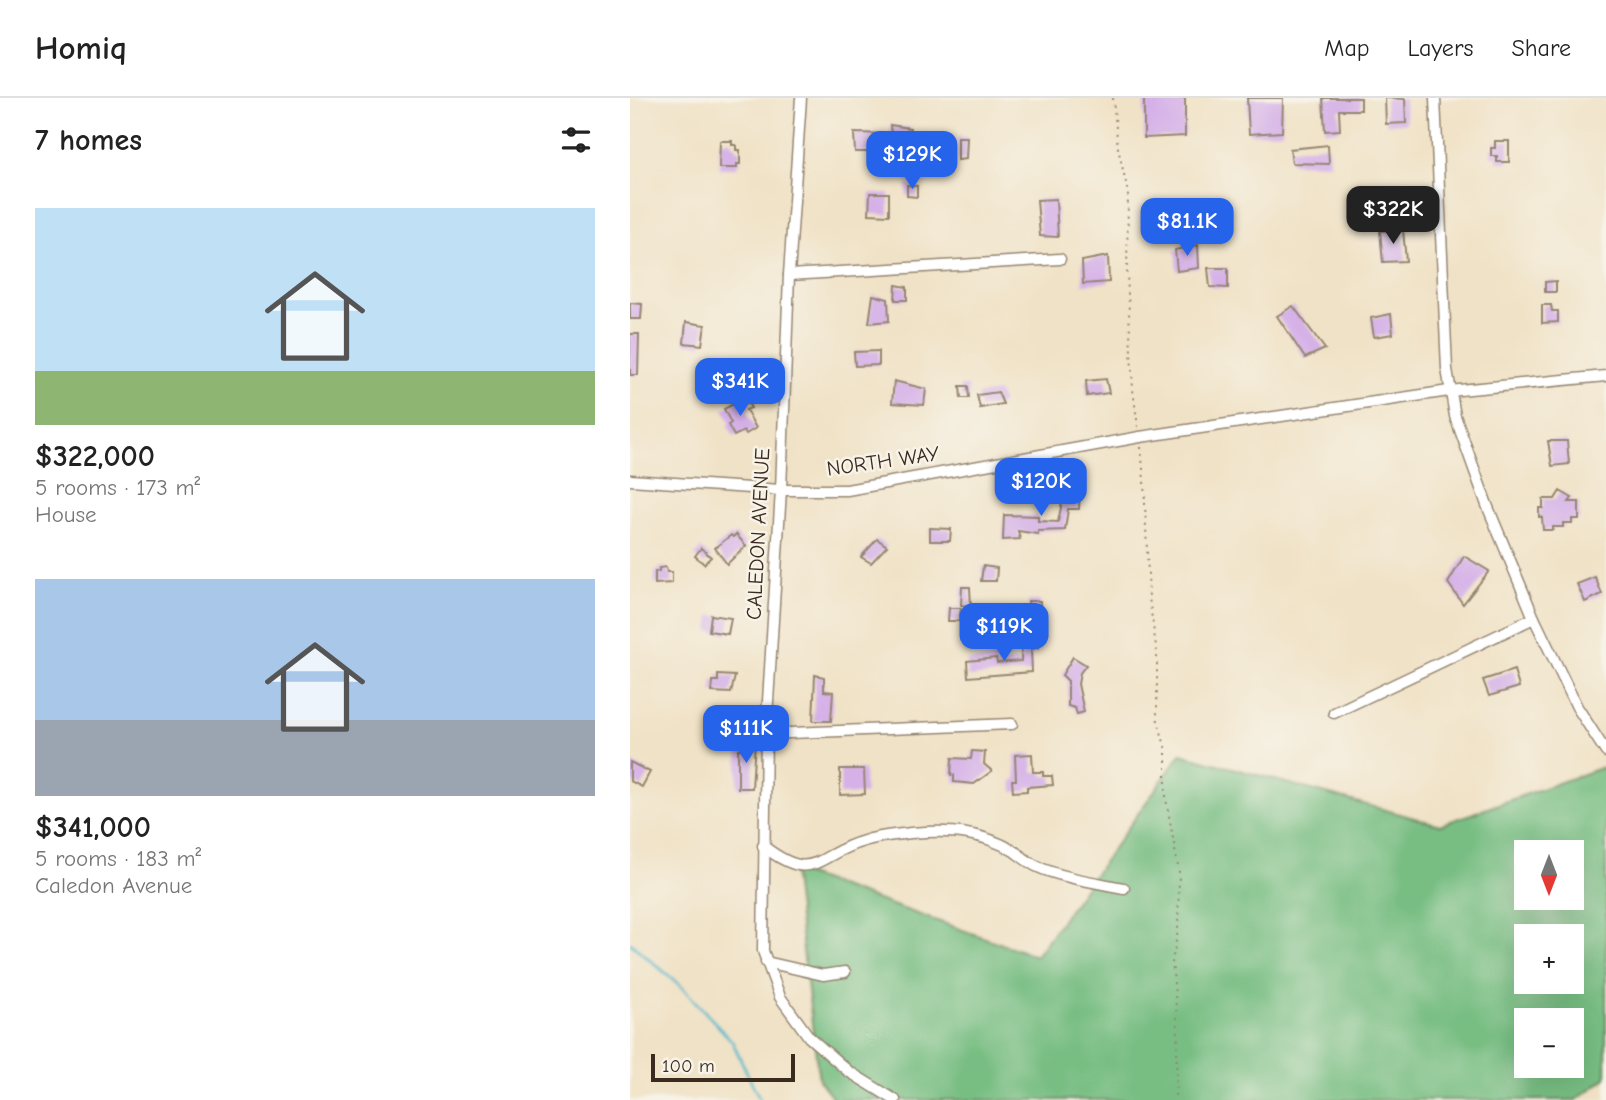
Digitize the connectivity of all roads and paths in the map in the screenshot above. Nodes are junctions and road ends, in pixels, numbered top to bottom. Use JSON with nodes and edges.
{"nodes":[{"id":1,"x":801,"y":98,"type":"edge"},
{"id":2,"x":1113,"y":98,"type":"edge"},
{"id":3,"x":1435,"y":98,"type":"edge"},
{"id":4,"x":1060,"y":259,"type":"dead end"},
{"id":5,"x":789,"y":275,"type":"junction"},
{"id":6,"x":1606,"y":376,"type":"edge"},
{"id":7,"x":1449,"y":391,"type":"junction"},
{"id":8,"x":1140,"y":437,"type":"junction"},
{"id":9,"x":630,"y":480,"type":"edge"},
{"id":10,"x":780,"y":490,"type":"junction"},
{"id":11,"x":1534,"y":618,"type":"junction"},
{"id":12,"x":1334,"y":713,"type":"dead end"},
{"id":13,"x":1012,"y":724,"type":"dead end"},
{"id":14,"x":766,"y":734,"type":"junction"},
{"id":15,"x":1606,"y":752,"type":"edge"},
{"id":16,"x":763,"y":846,"type":"junction"},
{"id":17,"x":1124,"y":888,"type":"dead end"},
{"id":18,"x":766,"y":962,"type":"junction"},
{"id":19,"x":845,"y":972,"type":"dead end"},
{"id":20,"x":895,"y":1100,"type":"edge"},
{"id":21,"x":1175,"y":1100,"type":"edge"}],
"edges":[{"from":1,"to":5,"type":"street","name":"CALEDON AVENUE"},
{"from":2,"to":8,"type":"path"},
{"from":3,"to":7,"type":"street"},
{"from":4,"to":5,"type":"street"},
{"from":5,"to":10,"type":"street","name":"CALEDON AVENUE"},
{"from":6,"to":7,"type":"street","name":"NORTH WAY"},
{"from":7,"to":8,"type":"street","name":"NORTH WAY"},
{"from":7,"to":11,"type":"street"},
{"from":8,"to":10,"type":"street","name":"NORTH WAY"},
{"from":8,"to":21,"type":"path"},
{"from":9,"to":10,"type":"street","name":"NORTH WAY"},
{"from":10,"to":14,"type":"street","name":"CALEDON AVENUE"},
{"from":11,"to":12,"type":"street"},
{"from":11,"to":15,"type":"street"},
{"from":13,"to":14,"type":"street"},
{"from":14,"to":16,"type":"street","name":"CALEDON AVENUE"},
{"from":16,"to":17,"type":"street"},
{"from":16,"to":18,"type":"street","name":"CALEDON AVENUE"},
{"from":18,"to":19,"type":"street"},
{"from":18,"to":20,"type":"street","name":"CALEDON AVENUE"}]}
